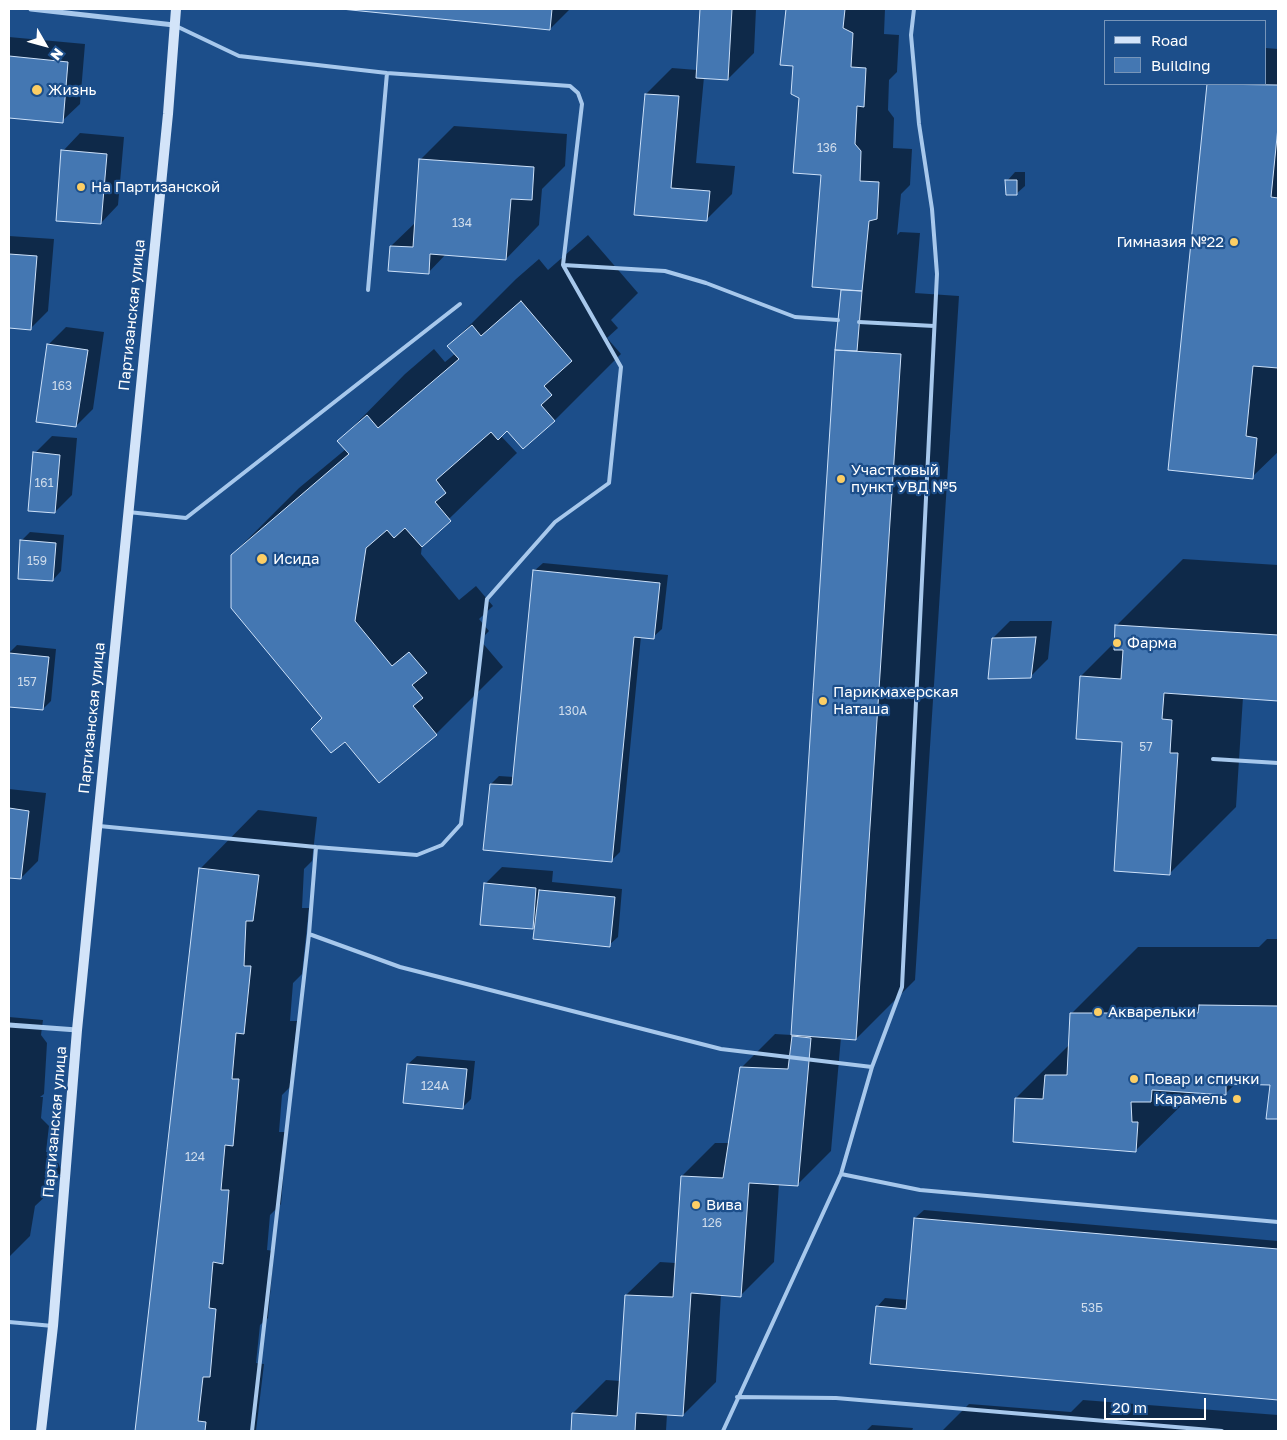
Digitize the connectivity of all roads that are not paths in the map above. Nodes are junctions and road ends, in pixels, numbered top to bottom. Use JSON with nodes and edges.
{"nodes":[{"id":1,"x":31,"y":9,"type":"edge"},
{"id":2,"x":176,"y":9,"type":"edge"},
{"id":3,"x":914,"y":9,"type":"edge"},
{"id":4,"x":174,"y":25,"type":"junction"},
{"id":5,"x":387,"y":73,"type":"junction"},
{"id":6,"x":563,"y":265,"type":"junction"},
{"id":7,"x":368,"y":290,"type":"dead end"},
{"id":8,"x":460,"y":304,"type":"dead end"},
{"id":9,"x":838,"y":320,"type":"dead end"},
{"id":10,"x":859,"y":322,"type":"dead end"},
{"id":11,"x":934,"y":326,"type":"junction"},
{"id":12,"x":128,"y":512,"type":"junction"},
{"id":13,"x":1213,"y":759,"type":"dead end"},
{"id":14,"x":1278,"y":763,"type":"edge"},
{"id":15,"x":97,"y":826,"type":"junction"},
{"id":16,"x":316,"y":847,"type":"junction"},
{"id":17,"x":309,"y":934,"type":"junction"},
{"id":18,"x":9,"y":1024,"type":"edge"},
{"id":19,"x":77,"y":1030,"type":"junction"},
{"id":20,"x":872,"y":1067,"type":"junction"},
{"id":21,"x":841,"y":1174,"type":"junction"},
{"id":22,"x":1278,"y":1222,"type":"edge"},
{"id":23,"x":9,"y":1322,"type":"edge"},
{"id":24,"x":53,"y":1326,"type":"junction"},
{"id":25,"x":737,"y":1397,"type":"junction"},
{"id":26,"x":41,"y":1431,"type":"edge"},
{"id":27,"x":252,"y":1431,"type":"edge"},
{"id":28,"x":723,"y":1431,"type":"edge"},
{"id":29,"x":1222,"y":1431,"type":"edge"}],
"edges":[{"from":1,"to":4,"type":"street"},
{"from":2,"to":4,"type":"main road","name":"Партизанская улица"},
{"from":3,"to":11,"type":"lane"},
{"from":4,"to":5,"type":"lane"},
{"from":4,"to":12,"type":"main road","name":"Партизанская улица"},
{"from":5,"to":6,"type":"lane"},
{"from":5,"to":7,"type":"lane"},
{"from":6,"to":9,"type":"lane"},
{"from":6,"to":16,"type":"lane"},
{"from":8,"to":12,"type":"lane"},
{"from":10,"to":11,"type":"lane"},
{"from":11,"to":20,"type":"lane"},
{"from":12,"to":15,"type":"main road","name":"Партизанская улица"},
{"from":13,"to":14,"type":"lane"},
{"from":15,"to":16,"type":"lane"},
{"from":15,"to":19,"type":"main road","name":"Партизанская улица"},
{"from":16,"to":17,"type":"lane"},
{"from":17,"to":20,"type":"lane"},
{"from":17,"to":27,"type":"lane"},
{"from":18,"to":19,"type":"street"},
{"from":19,"to":24,"type":"main road","name":"Партизанская улица"},
{"from":20,"to":21,"type":"lane"},
{"from":21,"to":22,"type":"lane"},
{"from":21,"to":25,"type":"lane"},
{"from":23,"to":24,"type":"lane"},
{"from":24,"to":26,"type":"main road","name":"Партизанская улица"},
{"from":25,"to":28,"type":"lane"},
{"from":25,"to":29,"type":"lane"}]}
